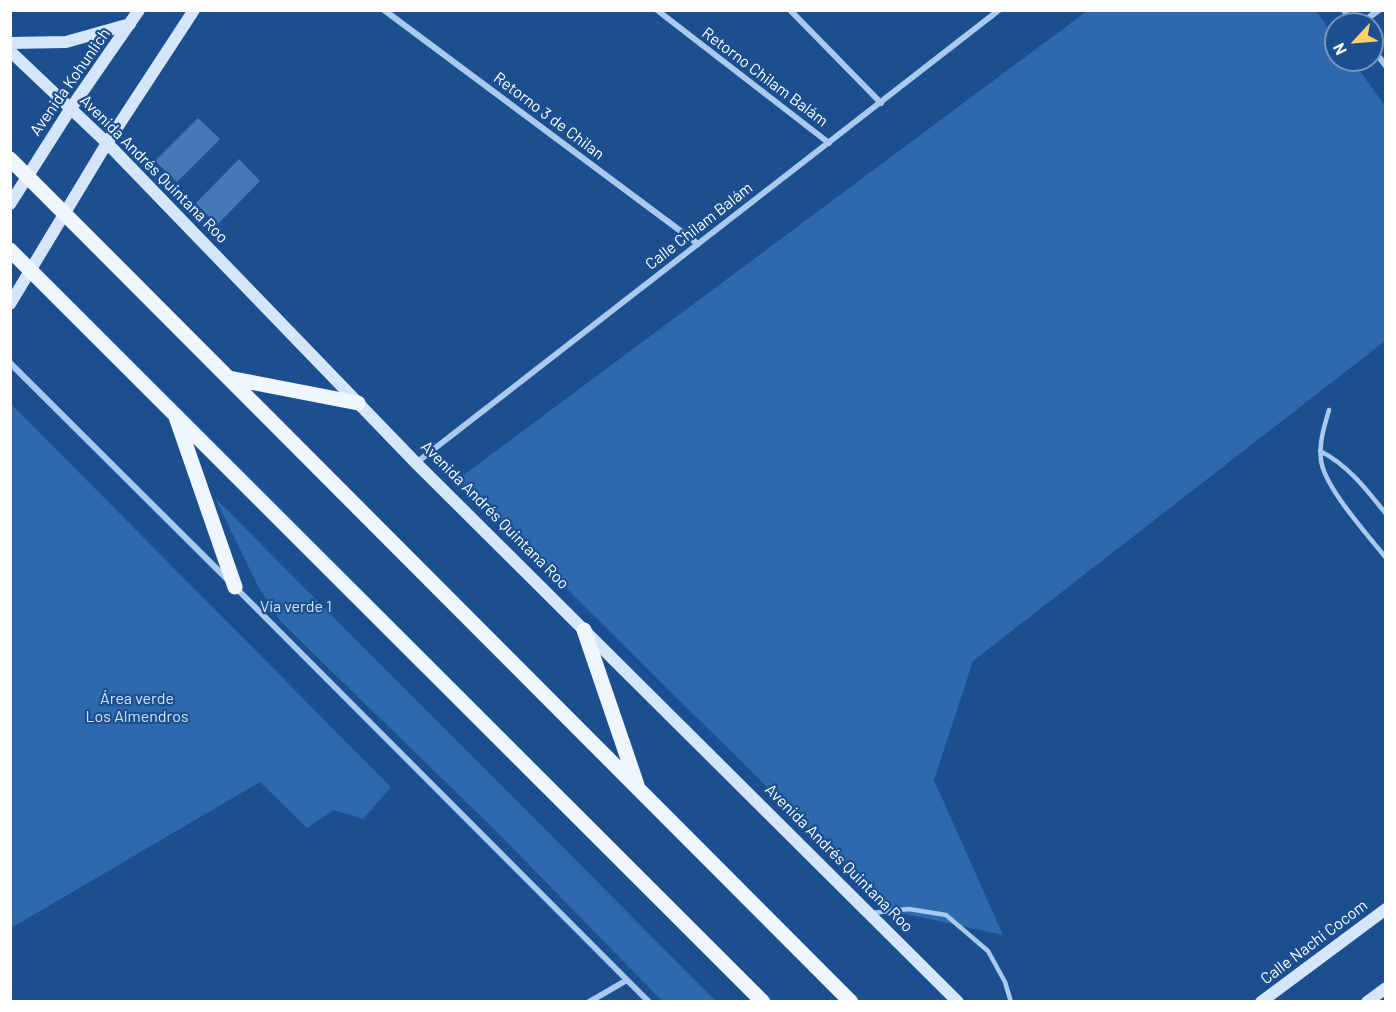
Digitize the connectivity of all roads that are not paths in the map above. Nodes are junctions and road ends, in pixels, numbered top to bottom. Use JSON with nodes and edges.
{"nodes":[{"id":1,"x":139,"y":10,"type":"edge"},
{"id":2,"x":194,"y":10,"type":"edge"},
{"id":3,"x":384,"y":10,"type":"edge"},
{"id":4,"x":657,"y":10,"type":"edge"},
{"id":5,"x":790,"y":10,"type":"edge"},
{"id":6,"x":999,"y":10,"type":"edge"},
{"id":7,"x":130,"y":24,"type":"junction"},
{"id":8,"x":10,"y":43,"type":"edge"},
{"id":9,"x":10,"y":51,"type":"edge"},
{"id":10,"x":881,"y":102,"type":"junction"},
{"id":11,"x":70,"y":110,"type":"junction"},
{"id":12,"x":106,"y":143,"type":"junction"},
{"id":13,"x":829,"y":143,"type":"junction"},
{"id":14,"x":10,"y":159,"type":"edge"},
{"id":15,"x":26,"y":175,"type":"junction"},
{"id":16,"x":10,"y":204,"type":"edge"},
{"id":17,"x":62,"y":214,"type":"junction"},
{"id":18,"x":698,"y":244,"type":"junction"},
{"id":19,"x":10,"y":250,"type":"edge"},
{"id":20,"x":31,"y":270,"type":"junction"},
{"id":21,"x":10,"y":304,"type":"edge"},
{"id":22,"x":10,"y":363,"type":"edge"},
{"id":23,"x":229,"y":378,"type":"junction"},
{"id":24,"x":358,"y":403,"type":"junction"},
{"id":25,"x":1329,"y":410,"type":"dead end"},
{"id":26,"x":176,"y":414,"type":"junction"},
{"id":27,"x":1320,"y":451,"type":"junction"},
{"id":28,"x":416,"y":463,"type":"junction"},
{"id":29,"x":1386,"y":514,"type":"edge"},
{"id":30,"x":1386,"y":558,"type":"edge"},
{"id":31,"x":235,"y":587,"type":"junction"},
{"id":32,"x":584,"y":630,"type":"junction"},
{"id":33,"x":638,"y":788,"type":"junction"},
{"id":34,"x":1386,"y":909,"type":"edge"},
{"id":35,"x":868,"y":913,"type":"junction"},
{"id":36,"x":627,"y":980,"type":"junction"},
{"id":37,"x":1386,"y":988,"type":"edge"},
{"id":38,"x":589,"y":1002,"type":"edge"},
{"id":39,"x":649,"y":1002,"type":"edge"},
{"id":40,"x":763,"y":1002,"type":"edge"},
{"id":41,"x":851,"y":1002,"type":"edge"},
{"id":42,"x":958,"y":1002,"type":"edge"},
{"id":43,"x":1011,"y":1002,"type":"edge"},
{"id":44,"x":1261,"y":1002,"type":"edge"},
{"id":45,"x":1367,"y":1002,"type":"edge"}],
"edges":[{"from":1,"to":7,"type":"street","name":"Avenida Kohunlich"},
{"from":2,"to":12,"type":"street"},
{"from":3,"to":18,"type":"street","name":"Retorno 3 de Chilan"},
{"from":4,"to":13,"type":"street","name":"Retorno Chilam Balám"},
{"from":5,"to":10,"type":"street"},
{"from":6,"to":10,"type":"street","name":"Calle Chilam Balám"},
{"from":7,"to":8,"type":"street"},
{"from":7,"to":11,"type":"street","name":"Avenida Kohunlich"},
{"from":9,"to":11,"type":"street","name":"Avenida Andrés Quintana Roo"},
{"from":10,"to":13,"type":"street","name":"Calle Chilam Balám"},
{"from":11,"to":12,"type":"street","name":"Avenida Andrés Quintana Roo"},
{"from":11,"to":15,"type":"street","name":"Avenida Kohunlich"},
{"from":12,"to":17,"type":"street"},
{"from":12,"to":24,"type":"street","name":"Avenida Andrés Quintana Roo"},
{"from":13,"to":18,"type":"street","name":"Calle Chilam Balám"},
{"from":14,"to":15,"type":"main road"},
{"from":15,"to":16,"type":"street","name":"Avenida Kohunlich"},
{"from":15,"to":17,"type":"main road"},
{"from":17,"to":20,"type":"street"},
{"from":17,"to":23,"type":"main road"},
{"from":18,"to":28,"type":"street","name":"Calle Chilam Balám"},
{"from":19,"to":20,"type":"main road"},
{"from":20,"to":21,"type":"street"},
{"from":20,"to":26,"type":"main road"},
{"from":22,"to":31,"type":"street"},
{"from":23,"to":24,"type":"main road"},
{"from":23,"to":33,"type":"main road"},
{"from":24,"to":28,"type":"street","name":"Avenida Andrés Quintana Roo"},
{"from":25,"to":27,"type":"lane"},
{"from":26,"to":31,"type":"main road"},
{"from":26,"to":40,"type":"main road"},
{"from":27,"to":29,"type":"lane"},
{"from":27,"to":30,"type":"lane"},
{"from":28,"to":32,"type":"street","name":"Avenida Andrés Quintana Roo"},
{"from":31,"to":36,"type":"street"},
{"from":32,"to":33,"type":"main road"},
{"from":32,"to":35,"type":"street","name":"Avenida Andrés Quintana Roo"},
{"from":33,"to":41,"type":"main road"},
{"from":34,"to":44,"type":"street","name":"Calle Nachi Cocom"},
{"from":35,"to":42,"type":"street","name":"Avenida Andrés Quintana Roo"},
{"from":35,"to":43,"type":"lane"},
{"from":36,"to":38,"type":"street"},
{"from":36,"to":39,"type":"street"},
{"from":37,"to":45,"type":"street"}]}
